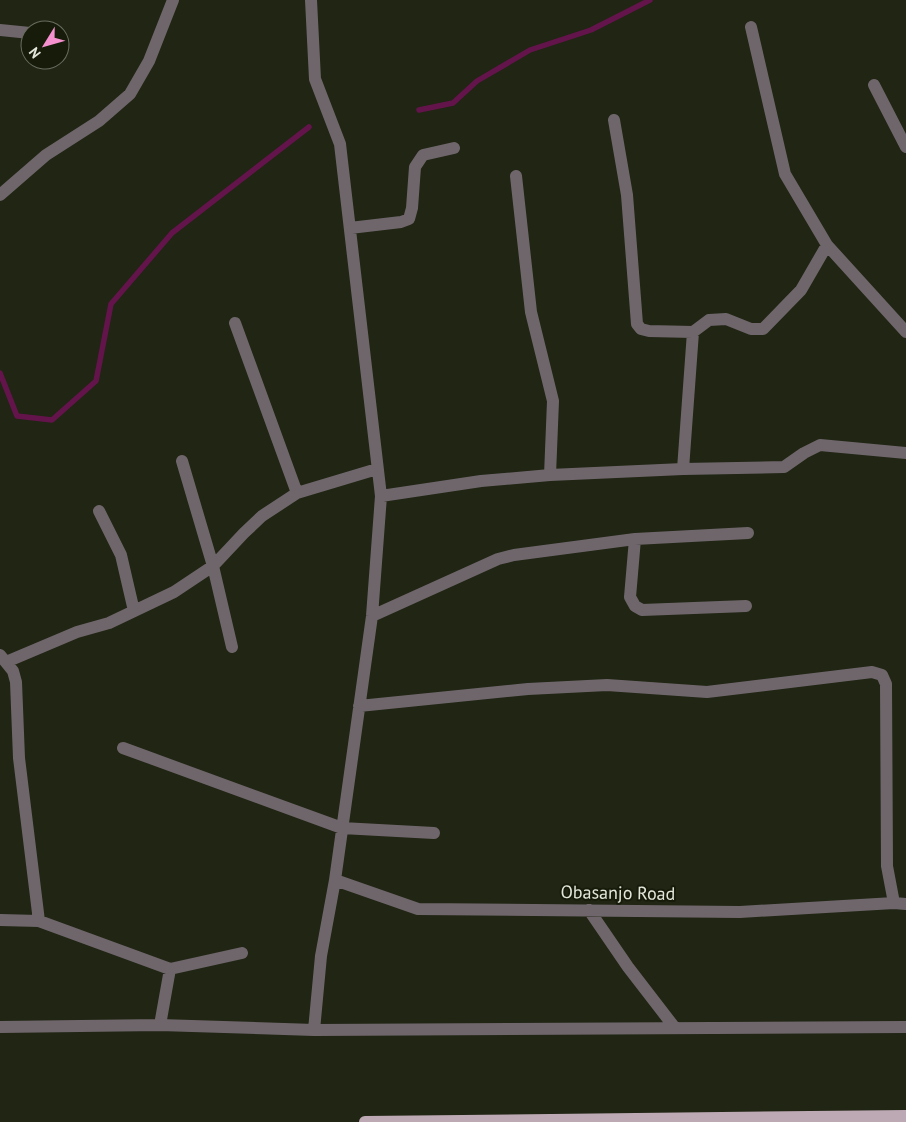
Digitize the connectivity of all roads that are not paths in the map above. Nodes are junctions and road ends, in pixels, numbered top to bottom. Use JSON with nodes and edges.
{"nodes":[{"id":1,"x":173,"y":0,"type":"edge"},
{"id":2,"x":311,"y":0,"type":"edge"},
{"id":3,"x":751,"y":27,"type":"dead end"},
{"id":4,"x":0,"y":30,"type":"edge"},
{"id":5,"x":20,"y":32,"type":"edge"},
{"id":6,"x":874,"y":85,"type":"dead end"},
{"id":7,"x":614,"y":120,"type":"dead end"},
{"id":8,"x":906,"y":147,"type":"edge"},
{"id":9,"x":454,"y":148,"type":"dead end"},
{"id":10,"x":516,"y":176,"type":"dead end"},
{"id":11,"x":0,"y":195,"type":"edge"},
{"id":12,"x":350,"y":228,"type":"junction"},
{"id":13,"x":827,"y":245,"type":"junction"},
{"id":14,"x":235,"y":323,"type":"dead end"},
{"id":15,"x":693,"y":332,"type":"junction"},
{"id":16,"x":906,"y":332,"type":"edge"},
{"id":17,"x":906,"y":453,"type":"edge"},
{"id":18,"x":182,"y":461,"type":"dead end"},
{"id":19,"x":378,"y":469,"type":"junction"},
{"id":20,"x":683,"y":469,"type":"junction"},
{"id":21,"x":550,"y":474,"type":"junction"},
{"id":22,"x":298,"y":493,"type":"junction"},
{"id":23,"x":381,"y":496,"type":"junction"},
{"id":24,"x":99,"y":512,"type":"dead end"},
{"id":25,"x":748,"y":533,"type":"dead end"},
{"id":26,"x":635,"y":539,"type":"junction"},
{"id":27,"x":214,"y":566,"type":"junction"},
{"id":28,"x":746,"y":606,"type":"dead end"},
{"id":29,"x":134,"y":611,"type":"junction"},
{"id":30,"x":372,"y":616,"type":"junction"},
{"id":31,"x":232,"y":647,"type":"dead end"},
{"id":32,"x":3,"y":658,"type":"edge"},
{"id":33,"x":359,"y":706,"type":"junction"},
{"id":34,"x":123,"y":748,"type":"dead end"},
{"id":35,"x":342,"y":828,"type":"junction"},
{"id":36,"x":434,"y":833,"type":"dead end"},
{"id":37,"x":335,"y":880,"type":"junction"},
{"id":38,"x":900,"y":904,"type":"edge"},
{"id":39,"x":588,"y":910,"type":"junction"},
{"id":40,"x":0,"y":920,"type":"edge"},
{"id":41,"x":39,"y":921,"type":"junction"},
{"id":42,"x":242,"y":953,"type":"dead end"},
{"id":43,"x":170,"y":969,"type":"junction"},
{"id":44,"x":160,"y":1025,"type":"junction"},
{"id":45,"x":0,"y":1027,"type":"edge"},
{"id":46,"x":906,"y":1027,"type":"edge"},
{"id":47,"x":675,"y":1028,"type":"junction"},
{"id":48,"x":314,"y":1030,"type":"junction"},
{"id":49,"x":906,"y":1116,"type":"edge"},
{"id":50,"x":365,"y":1122,"type":"edge"}],
"edges":[{"from":1,"to":11,"type":"street"},
{"from":2,"to":12,"type":"street"},
{"from":3,"to":13,"type":"street"},
{"from":4,"to":5,"type":"street"},
{"from":6,"to":8,"type":"street"},
{"from":7,"to":15,"type":"street"},
{"from":9,"to":12,"type":"street"},
{"from":10,"to":21,"type":"street"},
{"from":12,"to":19,"type":"street"},
{"from":13,"to":15,"type":"street"},
{"from":13,"to":16,"type":"street"},
{"from":14,"to":22,"type":"street"},
{"from":15,"to":20,"type":"street"},
{"from":17,"to":20,"type":"street"},
{"from":18,"to":27,"type":"street"},
{"from":19,"to":22,"type":"street"},
{"from":19,"to":23,"type":"street"},
{"from":20,"to":21,"type":"street"},
{"from":21,"to":23,"type":"street"},
{"from":22,"to":27,"type":"street"},
{"from":23,"to":30,"type":"street"},
{"from":24,"to":29,"type":"street"},
{"from":25,"to":26,"type":"street"},
{"from":26,"to":28,"type":"street"},
{"from":26,"to":30,"type":"street"},
{"from":27,"to":29,"type":"street"},
{"from":27,"to":31,"type":"street"},
{"from":29,"to":32,"type":"street"},
{"from":30,"to":33,"type":"street"},
{"from":32,"to":41,"type":"street"},
{"from":33,"to":35,"type":"street"},
{"from":33,"to":38,"type":"street"},
{"from":34,"to":35,"type":"street"},
{"from":35,"to":36,"type":"street"},
{"from":35,"to":37,"type":"street"},
{"from":37,"to":39,"type":"street","name":"Obasanjo Road"},
{"from":37,"to":48,"type":"street"},
{"from":38,"to":39,"type":"street","name":"Obasanjo Road"},
{"from":39,"to":47,"type":"street"},
{"from":40,"to":41,"type":"street"},
{"from":41,"to":43,"type":"street"},
{"from":42,"to":43,"type":"street"},
{"from":43,"to":44,"type":"street"},
{"from":44,"to":45,"type":"street"},
{"from":44,"to":48,"type":"street"},
{"from":46,"to":47,"type":"street"},
{"from":47,"to":48,"type":"street"},
{"from":49,"to":50,"type":"main road"}]}
